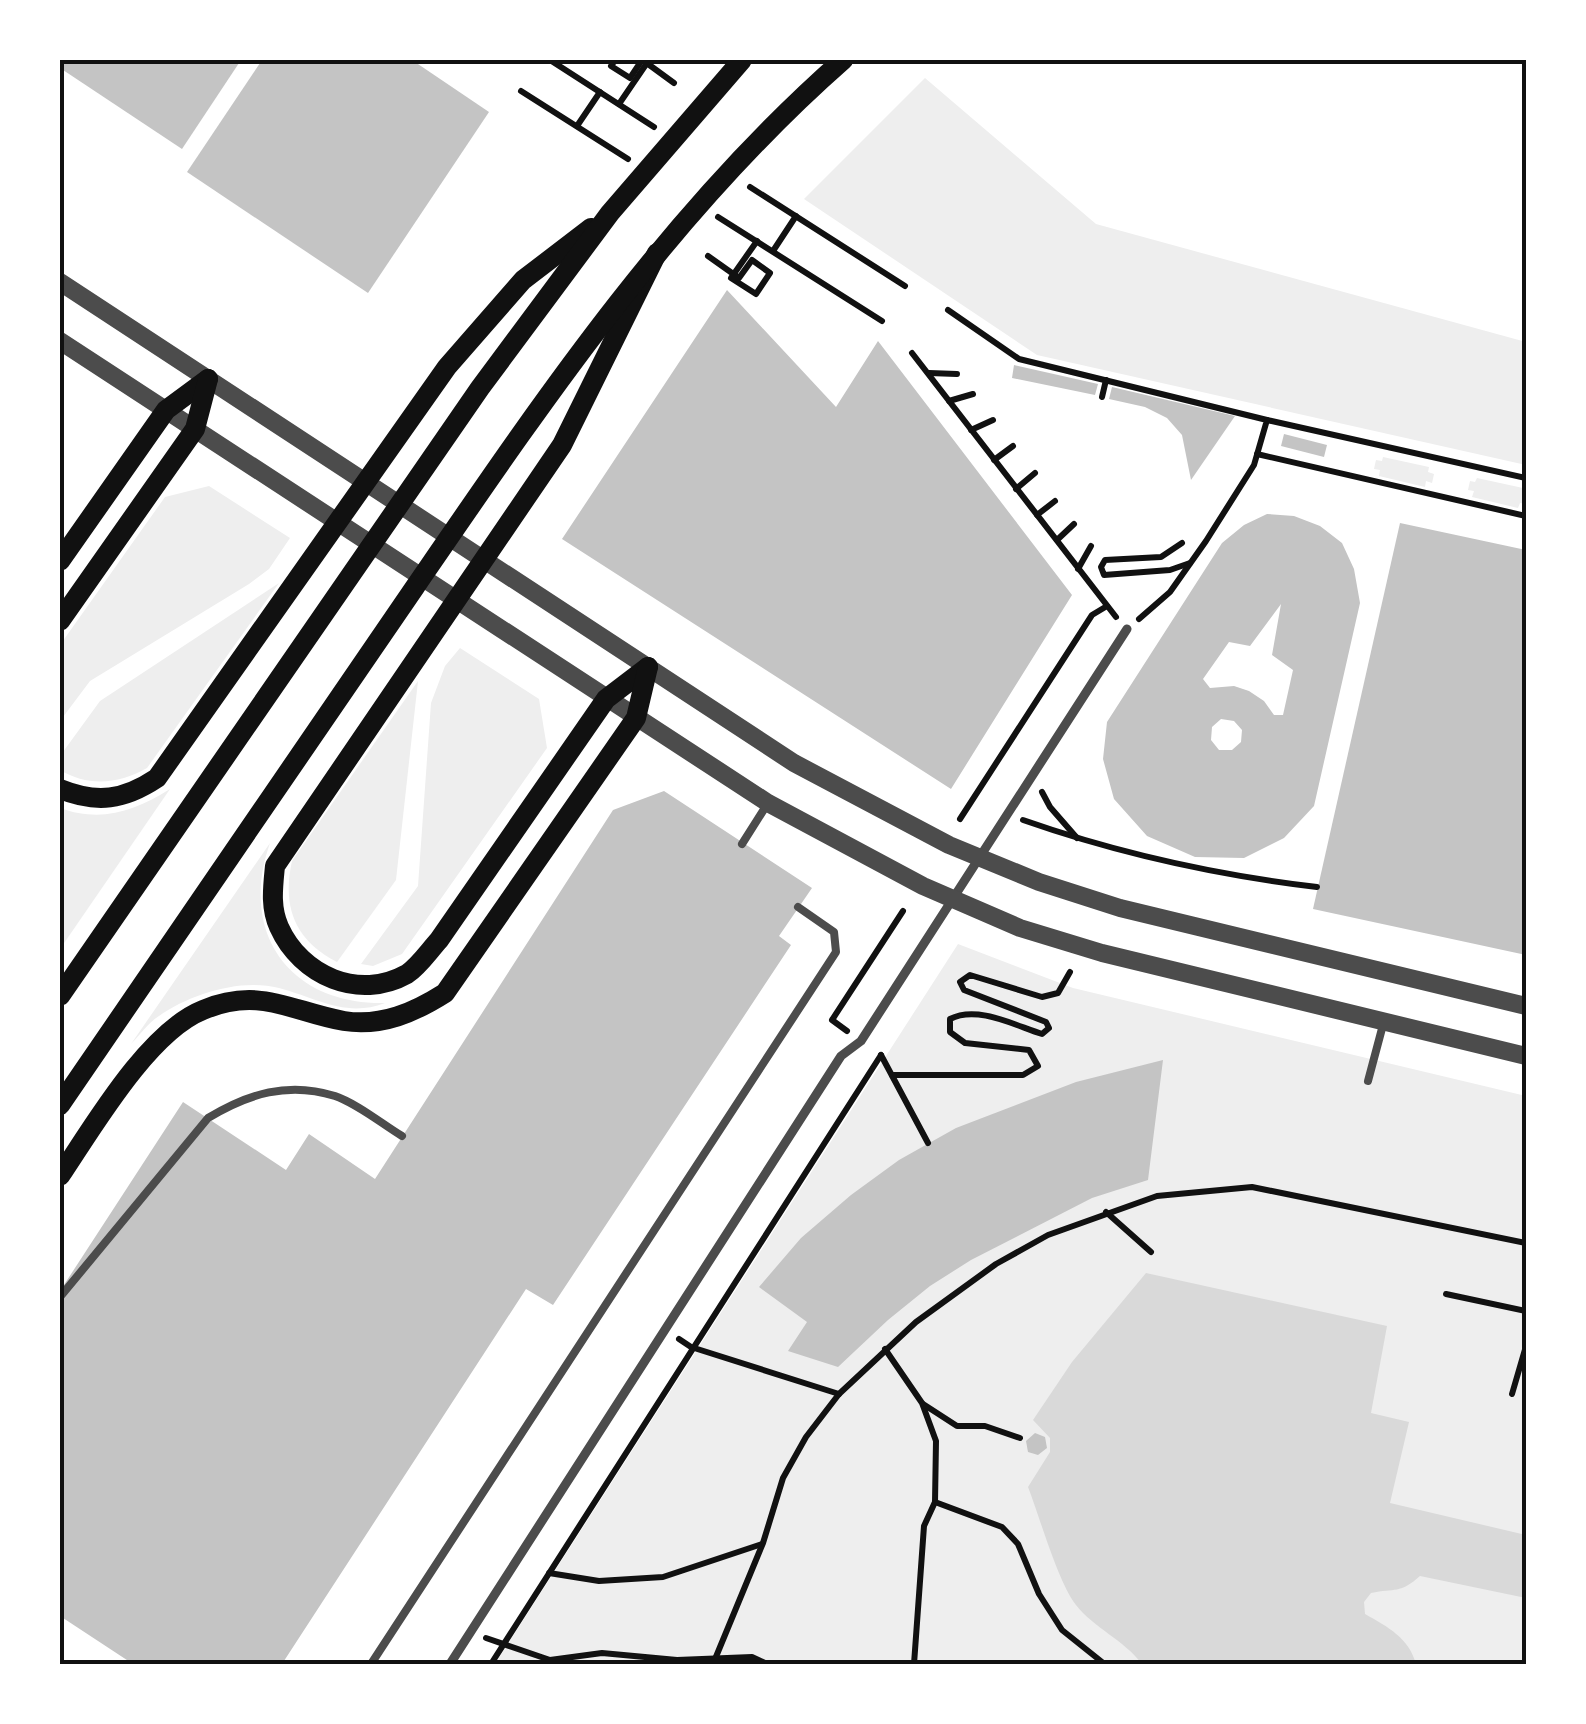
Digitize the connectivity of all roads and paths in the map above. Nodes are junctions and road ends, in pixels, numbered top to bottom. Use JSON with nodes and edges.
{"nodes":[{"id":1,"x":615,"y":60,"type":"edge"},
{"id":2,"x":645,"y":60,"type":"edge"},
{"id":3,"x":742,"y":60,"type":"edge"},
{"id":4,"x":843,"y":60,"type":"edge"},
{"id":5,"x":674,"y":82,"type":"dead end"},
{"id":6,"x":600,"y":92,"type":"dead end"},
{"id":7,"x":620,"y":104,"type":"dead end"},
{"id":8,"x":577,"y":126,"type":"dead end"},
{"id":9,"x":610,"y":213,"type":"junction"},
{"id":10,"x":796,"y":216,"type":"dead end"},
{"id":11,"x":757,"y":242,"type":"dead end"},
{"id":12,"x":773,"y":252,"type":"dead end"},
{"id":13,"x":657,"y":253,"type":"junction"},
{"id":14,"x":708,"y":256,"type":"dead end"},
{"id":15,"x":60,"y":282,"type":"edge"},
{"id":16,"x":948,"y":310,"type":"dead end"},
{"id":17,"x":60,"y":341,"type":"edge"},
{"id":18,"x":912,"y":353,"type":"dead end"},
{"id":19,"x":927,"y":373,"type":"junction"},
{"id":20,"x":957,"y":374,"type":"dead end"},
{"id":21,"x":208,"y":379,"type":"junction"},
{"id":22,"x":1106,"y":380,"type":"junction"},
{"id":23,"x":973,"y":394,"type":"dead end"},
{"id":24,"x":1102,"y":397,"type":"dead end"},
{"id":25,"x":949,"y":401,"type":"junction"},
{"id":26,"x":166,"y":410,"type":"junction"},
{"id":27,"x":993,"y":420,"type":"dead end"},
{"id":28,"x":1267,"y":420,"type":"junction"},
{"id":29,"x":195,"y":429,"type":"junction"},
{"id":30,"x":971,"y":430,"type":"junction"},
{"id":31,"x":1013,"y":446,"type":"dead end"},
{"id":32,"x":1257,"y":454,"type":"junction"},
{"id":33,"x":994,"y":460,"type":"junction"},
{"id":34,"x":1035,"y":474,"type":"dead end"},
{"id":35,"x":1526,"y":478,"type":"edge"},
{"id":36,"x":1016,"y":489,"type":"junction"},
{"id":37,"x":1055,"y":500,"type":"dead end"},
{"id":38,"x":1037,"y":515,"type":"junction"},
{"id":39,"x":1526,"y":516,"type":"edge"},
{"id":40,"x":1074,"y":524,"type":"dead end"},
{"id":41,"x":1056,"y":540,"type":"junction"},
{"id":42,"x":1182,"y":543,"type":"dead end"},
{"id":43,"x":1091,"y":546,"type":"dead end"},
{"id":44,"x":1084,"y":558,"type":"junction"},
{"id":45,"x":60,"y":560,"type":"edge"},
{"id":46,"x":1191,"y":562,"type":"junction"},
{"id":47,"x":1101,"y":567,"type":"junction"},
{"id":48,"x":1078,"y":569,"type":"junction"},
{"id":49,"x":1107,"y":606,"type":"junction"},
{"id":50,"x":60,"y":621,"type":"edge"},
{"id":51,"x":1127,"y":629,"type":"junction"},
{"id":52,"x":648,"y":667,"type":"junction"},
{"id":53,"x":606,"y":699,"type":"junction"},
{"id":54,"x":636,"y":718,"type":"junction"},
{"id":55,"x":1034,"y":774,"type":"junction"},
{"id":56,"x":60,"y":789,"type":"edge"},
{"id":57,"x":768,"y":804,"type":"junction"},
{"id":58,"x":1008,"y":814,"type":"junction"},
{"id":59,"x":960,"y":819,"type":"dead end"},
{"id":60,"x":1078,"y":839,"type":"junction"},
{"id":61,"x":742,"y":844,"type":"dead end"},
{"id":62,"x":1317,"y":888,"type":"dead end"},
{"id":63,"x":798,"y":908,"type":"dead end"},
{"id":64,"x":903,"y":911,"type":"dead end"},
{"id":65,"x":1070,"y":972,"type":"dead end"},
{"id":66,"x":60,"y":996,"type":"edge"},
{"id":67,"x":1526,"y":1006,"type":"edge"},
{"id":68,"x":832,"y":1020,"type":"dead end"},
{"id":69,"x":1384,"y":1022,"type":"junction"},
{"id":70,"x":862,"y":1041,"type":"junction"},
{"id":71,"x":882,"y":1055,"type":"junction"},
{"id":72,"x":1526,"y":1056,"type":"edge"},
{"id":73,"x":892,"y":1074,"type":"junction"},
{"id":74,"x":1368,"y":1082,"type":"dead end"},
{"id":75,"x":60,"y":1105,"type":"edge"},
{"id":76,"x":402,"y":1136,"type":"dead end"},
{"id":77,"x":928,"y":1143,"type":"dead end"},
{"id":78,"x":60,"y":1176,"type":"edge"},
{"id":79,"x":1106,"y":1212,"type":"junction"},
{"id":80,"x":1526,"y":1243,"type":"edge"},
{"id":81,"x":1152,"y":1252,"type":"dead end"},
{"id":82,"x":1446,"y":1294,"type":"dead end"},
{"id":83,"x":60,"y":1297,"type":"edge"},
{"id":84,"x":1526,"y":1312,"type":"edge"},
{"id":85,"x":665,"y":1330,"type":"junction"},
{"id":86,"x":1526,"y":1346,"type":"edge"},
{"id":87,"x":691,"y":1347,"type":"junction"},
{"id":88,"x":885,"y":1350,"type":"junction"},
{"id":89,"x":839,"y":1394,"type":"junction"},
{"id":90,"x":1512,"y":1394,"type":"dead end"},
{"id":91,"x":922,"y":1403,"type":"junction"},
{"id":92,"x":1020,"y":1438,"type":"dead end"},
{"id":93,"x":935,"y":1502,"type":"junction"},
{"id":94,"x":763,"y":1543,"type":"junction"},
{"id":95,"x":548,"y":1573,"type":"junction"},
{"id":96,"x":472,"y":1630,"type":"junction"},
{"id":97,"x":502,"y":1646,"type":"junction"},
{"id":98,"x":713,"y":1662,"type":"edge"},
{"id":99,"x":1102,"y":1662,"type":"edge"},
{"id":100,"x":371,"y":1664,"type":"edge"},
{"id":101,"x":450,"y":1664,"type":"edge"},
{"id":102,"x":491,"y":1664,"type":"edge"},
{"id":103,"x":767,"y":1664,"type":"edge"},
{"id":104,"x":914,"y":1664,"type":"edge"}],
"edges":[{"from":1,"to":2,"type":"path"},
{"from":2,"to":5,"type":"path"},
{"from":2,"to":7,"type":"path"},
{"from":3,"to":9,"type":"main road"},
{"from":4,"to":13,"type":"main road"},
{"from":6,"to":8,"type":"path"},
{"from":9,"to":56,"type":"main road"},
{"from":9,"to":66,"type":"main road"},
{"from":10,"to":12,"type":"path"},
{"from":11,"to":14,"type":"path"},
{"from":13,"to":53,"type":"main road"},
{"from":13,"to":75,"type":"main road"},
{"from":15,"to":21,"type":"street"},
{"from":16,"to":22,"type":"path"},
{"from":17,"to":26,"type":"street"},
{"from":18,"to":19,"type":"path"},
{"from":19,"to":20,"type":"path"},
{"from":19,"to":25,"type":"path"},
{"from":21,"to":26,"type":"main road"},
{"from":21,"to":29,"type":"main road"},
{"from":21,"to":52,"type":"street"},
{"from":22,"to":24,"type":"path"},
{"from":22,"to":28,"type":"path"},
{"from":23,"to":25,"type":"path"},
{"from":25,"to":30,"type":"path"},
{"from":26,"to":29,"type":"street"},
{"from":26,"to":45,"type":"main road"},
{"from":27,"to":30,"type":"path"},
{"from":28,"to":32,"type":"path"},
{"from":28,"to":35,"type":"path"},
{"from":29,"to":50,"type":"main road"},
{"from":29,"to":53,"type":"street"},
{"from":30,"to":33,"type":"path"},
{"from":31,"to":33,"type":"path"},
{"from":32,"to":39,"type":"path"},
{"from":32,"to":46,"type":"path"},
{"from":33,"to":36,"type":"path"},
{"from":34,"to":36,"type":"path"},
{"from":36,"to":38,"type":"path"},
{"from":37,"to":38,"type":"path"},
{"from":38,"to":41,"type":"path"},
{"from":40,"to":41,"type":"path"},
{"from":41,"to":48,"type":"path"},
{"from":42,"to":47,"type":"path"},
{"from":43,"to":44,"type":"path"},
{"from":44,"to":47,"type":"path"},
{"from":44,"to":48,"type":"path"},
{"from":46,"to":47,"type":"path"},
{"from":46,"to":51,"type":"path"},
{"from":48,"to":49,"type":"path"},
{"from":49,"to":51,"type":"path"},
{"from":49,"to":59,"type":"path"},
{"from":51,"to":55,"type":"street"},
{"from":52,"to":53,"type":"main road"},
{"from":52,"to":54,"type":"main road"},
{"from":52,"to":67,"type":"street"},
{"from":53,"to":54,"type":"street"},
{"from":54,"to":57,"type":"street"},
{"from":54,"to":78,"type":"main road"},
{"from":55,"to":58,"type":"street"},
{"from":55,"to":60,"type":"path"},
{"from":57,"to":61,"type":"lane"},
{"from":57,"to":69,"type":"street"},
{"from":58,"to":60,"type":"path"},
{"from":58,"to":70,"type":"street"},
{"from":60,"to":62,"type":"path"},
{"from":63,"to":100,"type":"lane"},
{"from":64,"to":68,"type":"path"},
{"from":65,"to":73,"type":"path"},
{"from":69,"to":72,"type":"street"},
{"from":69,"to":74,"type":"lane"},
{"from":70,"to":71,"type":"path"},
{"from":70,"to":85,"type":"street"},
{"from":71,"to":73,"type":"path"},
{"from":71,"to":87,"type":"path"},
{"from":73,"to":77,"type":"path"},
{"from":76,"to":83,"type":"lane"},
{"from":79,"to":80,"type":"path"},
{"from":79,"to":81,"type":"path"},
{"from":79,"to":88,"type":"path"},
{"from":82,"to":84,"type":"path"},
{"from":85,"to":87,"type":"path"},
{"from":85,"to":96,"type":"street"},
{"from":86,"to":90,"type":"path"},
{"from":87,"to":89,"type":"path"},
{"from":87,"to":95,"type":"path"},
{"from":88,"to":89,"type":"path"},
{"from":88,"to":91,"type":"path"},
{"from":89,"to":94,"type":"path"},
{"from":91,"to":92,"type":"path"},
{"from":91,"to":93,"type":"path"},
{"from":93,"to":99,"type":"path"},
{"from":93,"to":104,"type":"path"},
{"from":94,"to":95,"type":"path"},
{"from":94,"to":98,"type":"path"},
{"from":95,"to":97,"type":"path"},
{"from":96,"to":97,"type":"path"},
{"from":96,"to":101,"type":"street"},
{"from":97,"to":98,"type":"path"},
{"from":97,"to":102,"type":"path"},
{"from":98,"to":103,"type":"path"}]}
